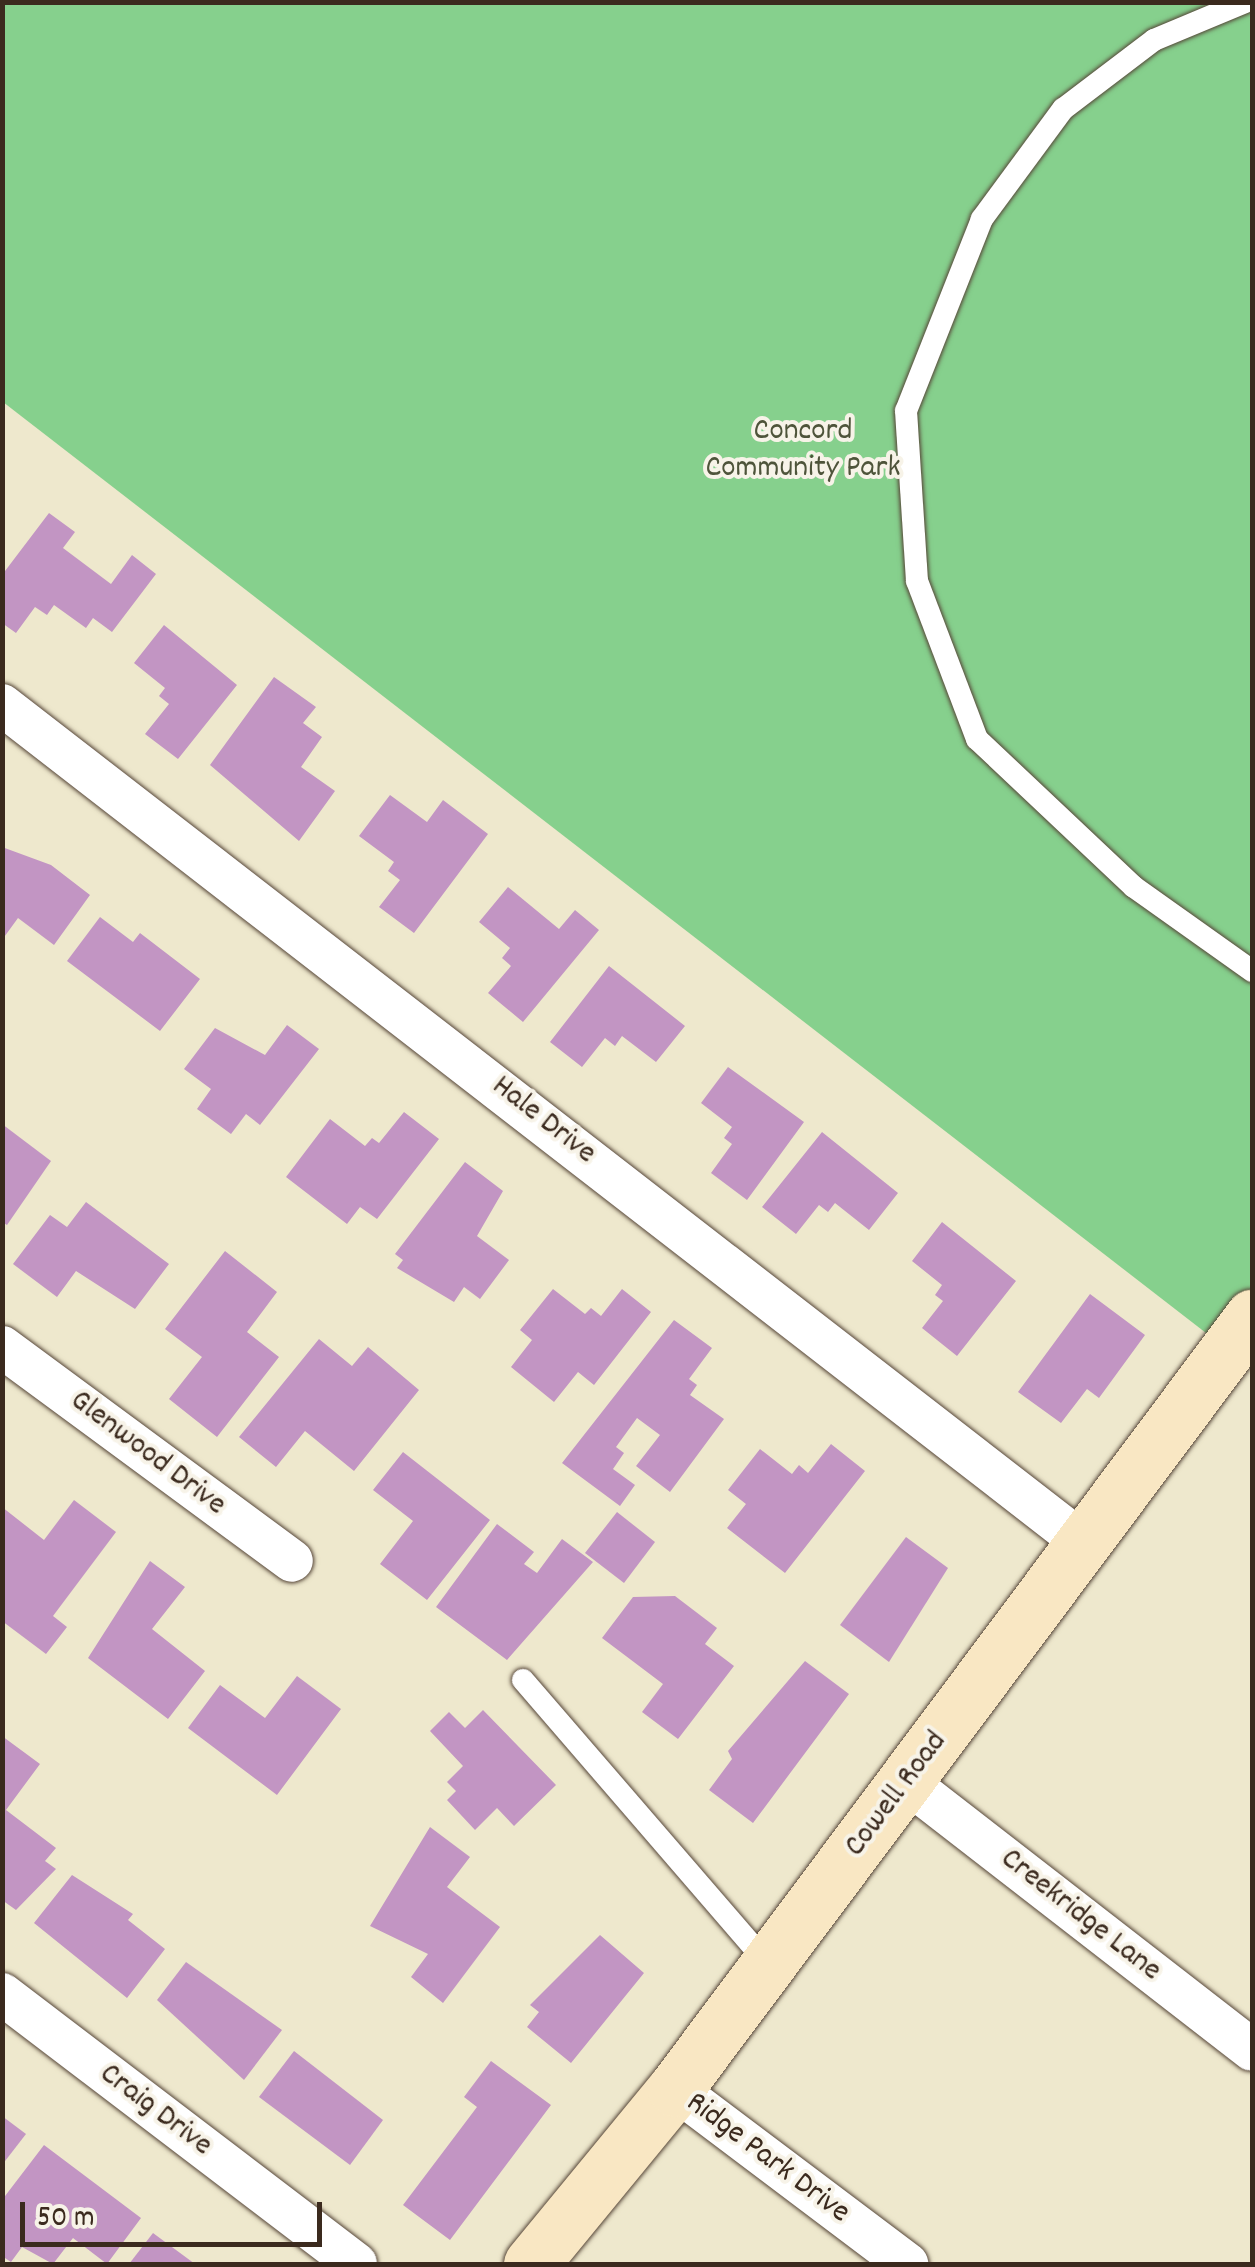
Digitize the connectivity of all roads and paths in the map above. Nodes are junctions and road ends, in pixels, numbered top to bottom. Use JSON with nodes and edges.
{"nodes":[{"id":1,"x":1245,"y":2,"type":"edge"},
{"id":2,"x":2,"y":704,"type":"edge"},
{"id":3,"x":1252,"y":971,"type":"edge"},
{"id":4,"x":1252,"y":1317,"type":"edge"},
{"id":5,"x":2,"y":1347,"type":"edge"},
{"id":6,"x":1081,"y":1541,"type":"junction"},
{"id":7,"x":292,"y":1561,"type":"dead end"},
{"id":8,"x":523,"y":1680,"type":"dead end"},
{"id":9,"x":908,"y":1783,"type":"junction"},
{"id":10,"x":769,"y":1966,"type":"junction"},
{"id":11,"x":2,"y":1994,"type":"edge"},
{"id":12,"x":1252,"y":2050,"type":"edge"},
{"id":13,"x":675,"y":2089,"type":"junction"},
{"id":14,"x":356,"y":2264,"type":"edge"},
{"id":15,"x":531,"y":2264,"type":"edge"},
{"id":16,"x":907,"y":2264,"type":"edge"}],
"edges":[{"from":1,"to":3,"type":"lane"},
{"from":2,"to":6,"type":"street","name":"Hale Drive"},
{"from":4,"to":6,"type":"street","name":"Cowell Road"},
{"from":5,"to":7,"type":"street","name":"Glenwood Drive"},
{"from":6,"to":9,"type":"street","name":"Cowell Road"},
{"from":8,"to":10,"type":"lane"},
{"from":9,"to":10,"type":"street","name":"Cowell Road"},
{"from":9,"to":12,"type":"street","name":"Creekridge Lane"},
{"from":10,"to":13,"type":"street","name":"Cowell Road"},
{"from":11,"to":14,"type":"street","name":"Craig Drive"},
{"from":13,"to":15,"type":"street","name":"Cowell Road"},
{"from":13,"to":16,"type":"street","name":"Ridge Park Drive"}]}
